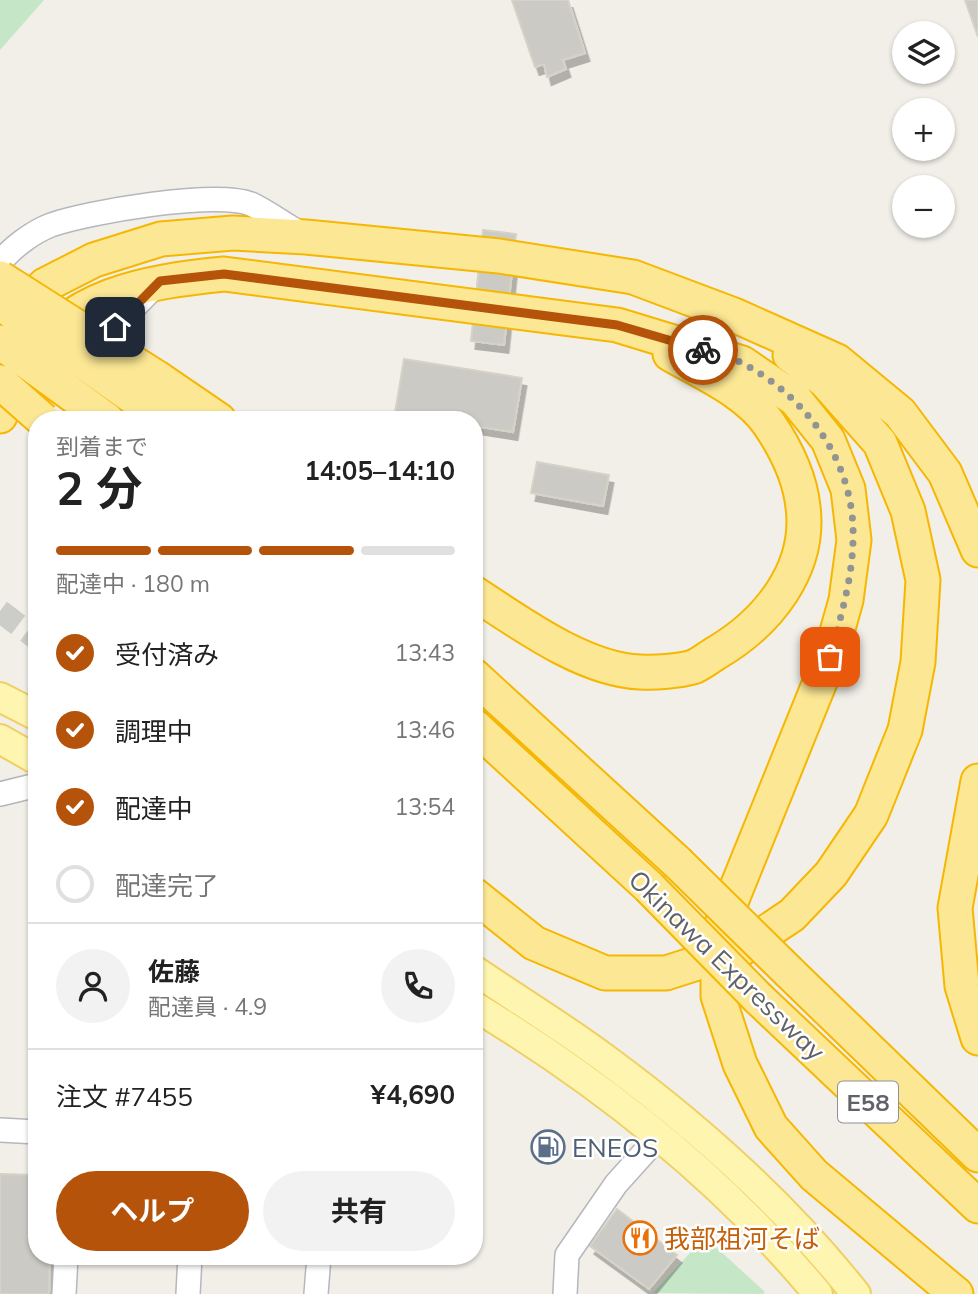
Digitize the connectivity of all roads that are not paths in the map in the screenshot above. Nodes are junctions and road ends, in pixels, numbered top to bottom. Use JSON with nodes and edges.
{"nodes":[{"id":1,"x":306,"y":237,"type":"junction"},
{"id":2,"x":0,"y":263,"type":"edge"},
{"id":3,"x":0,"y":278,"type":"edge"},
{"id":4,"x":160,"y":281,"type":"junction"},
{"id":5,"x":0,"y":303,"type":"edge"},
{"id":6,"x":734,"y":315,"type":"junction"},
{"id":7,"x":617,"y":325,"type":"junction"},
{"id":8,"x":0,"y":330,"type":"edge"},
{"id":9,"x":0,"y":342,"type":"edge"},
{"id":10,"x":0,"y":382,"type":"edge"},
{"id":11,"x":154,"y":400,"type":"edge"},
{"id":12,"x":33,"y":411,"type":"edge"},
{"id":13,"x":61,"y":411,"type":"edge"},
{"id":14,"x":95,"y":411,"type":"edge"},
{"id":15,"x":190,"y":411,"type":"edge"},
{"id":16,"x":0,"y":416,"type":"edge"},
{"id":17,"x":978,"y":550,"type":"edge"},
{"id":18,"x":483,"y":599,"type":"edge"},
{"id":19,"x":483,"y":684,"type":"edge"},
{"id":20,"x":0,"y":697,"type":"edge"},
{"id":21,"x":28,"y":711,"type":"edge"},
{"id":22,"x":483,"y":734,"type":"edge"},
{"id":23,"x":0,"y":739,"type":"edge"},
{"id":24,"x":28,"y":755,"type":"edge"},
{"id":25,"x":978,"y":781,"type":"edge"},
{"id":26,"x":28,"y":787,"type":"edge"},
{"id":27,"x":0,"y":794,"type":"edge"},
{"id":28,"x":483,"y":902,"type":"edge"},
{"id":29,"x":483,"y":976,"type":"edge"},
{"id":30,"x":483,"y":1012,"type":"edge"},
{"id":31,"x":978,"y":1038,"type":"edge"},
{"id":32,"x":0,"y":1130,"type":"edge"},
{"id":33,"x":28,"y":1132,"type":"edge"},
{"id":34,"x":660,"y":1135,"type":"junction"},
{"id":35,"x":978,"y":1155,"type":"edge"},
{"id":36,"x":978,"y":1206,"type":"edge"},
{"id":37,"x":66,"y":1265,"type":"edge"},
{"id":38,"x":190,"y":1265,"type":"edge"},
{"id":39,"x":318,"y":1265,"type":"edge"},
{"id":40,"x":64,"y":1294,"type":"edge"},
{"id":41,"x":188,"y":1294,"type":"edge"},
{"id":42,"x":316,"y":1294,"type":"edge"},
{"id":43,"x":565,"y":1294,"type":"edge"},
{"id":44,"x":818,"y":1294,"type":"edge"},
{"id":45,"x":856,"y":1294,"type":"edge"},
{"id":46,"x":956,"y":1294,"type":"edge"}],
"edges":[{"from":1,"to":2,"type":"street"},
{"from":1,"to":6,"type":"highway"},
{"from":1,"to":8,"type":"highway"},
{"from":3,"to":11,"type":"highway","bridge":true},
{"from":4,"to":7,"type":"highway"},
{"from":4,"to":13,"type":"street"},
{"from":4,"to":16,"type":"highway"},
{"from":5,"to":11,"type":"highway","bridge":true},
{"from":6,"to":17,"type":"highway"},
{"from":6,"to":28,"type":"highway"},
{"from":7,"to":18,"type":"highway"},
{"from":7,"to":46,"type":"highway"},
{"from":9,"to":14,"type":"highway","bridge":true},
{"from":10,"to":12,"type":"highway","bridge":true},
{"from":11,"to":15,"type":"highway"},
{"from":19,"to":35,"type":"highway","name":"Okinawa Expressway","number":"E58","bridge":true},
{"from":20,"to":21,"type":"main road"},
{"from":22,"to":36,"type":"highway","name":"Okinawa Expressway","number":"E58","bridge":true},
{"from":23,"to":24,"type":"main road"},
{"from":25,"to":31,"type":"highway"},
{"from":26,"to":27,"type":"street"},
{"from":29,"to":45,"type":"main road"},
{"from":30,"to":34,"type":"main road"},
{"from":32,"to":33,"type":"street"},
{"from":34,"to":43,"type":"street"},
{"from":34,"to":44,"type":"main road"},
{"from":37,"to":40,"type":"street"},
{"from":38,"to":41,"type":"street"},
{"from":39,"to":42,"type":"street"}]}
